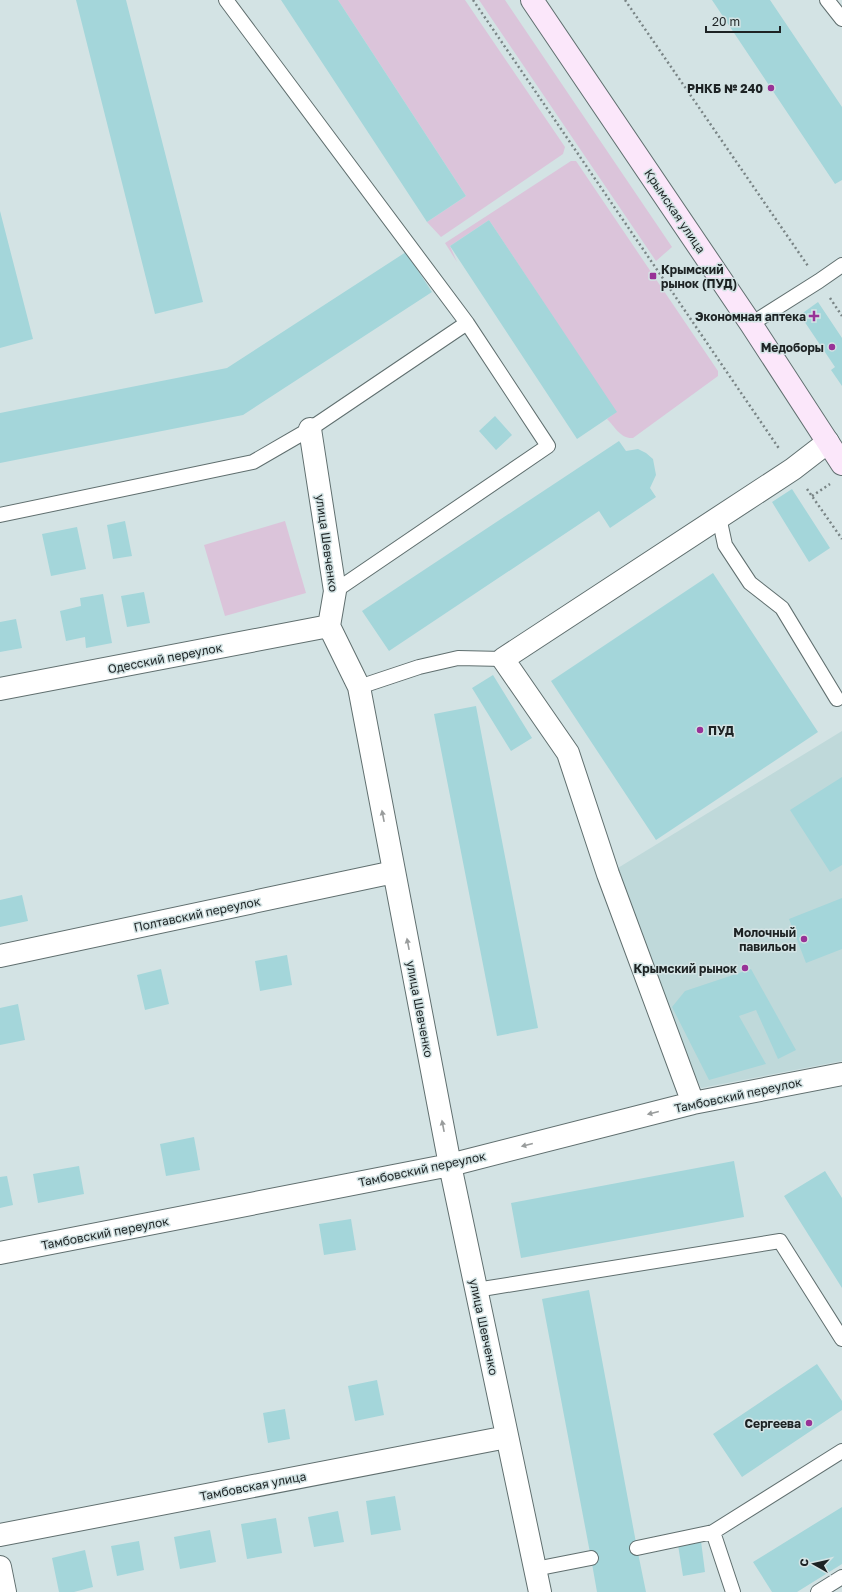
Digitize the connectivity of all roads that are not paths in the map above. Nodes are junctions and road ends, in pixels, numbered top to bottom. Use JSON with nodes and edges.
{"nodes":[{"id":1,"x":226,"y":0,"type":"edge"},
{"id":2,"x":532,"y":0,"type":"edge"},
{"id":3,"x":827,"y":0,"type":"edge"},
{"id":4,"x":842,"y":19,"type":"edge"},
{"id":5,"x":842,"y":264,"type":"edge"},
{"id":6,"x":467,"y":323,"type":"junction"},
{"id":7,"x":751,"y":324,"type":"junction"},
{"id":8,"x":310,"y":429,"type":"junction"},
{"id":9,"x":828,"y":442,"type":"junction"},
{"id":10,"x":839,"y":472,"type":"edge"},
{"id":11,"x":0,"y":515,"type":"edge"},
{"id":12,"x":719,"y":517,"type":"junction"},
{"id":13,"x":335,"y":591,"type":"junction"},
{"id":14,"x":329,"y":626,"type":"junction"},
{"id":15,"x":503,"y":659,"type":"junction"},
{"id":16,"x":359,"y":687,"type":"junction"},
{"id":17,"x":0,"y":689,"type":"edge"},
{"id":18,"x":837,"y":699,"type":"dead end"},
{"id":19,"x":394,"y":872,"type":"junction"},
{"id":20,"x":0,"y":956,"type":"edge"},
{"id":21,"x":842,"y":1074,"type":"edge"},
{"id":22,"x":693,"y":1103,"type":"junction"},
{"id":23,"x":450,"y":1165,"type":"junction"},
{"id":24,"x":0,"y":1253,"type":"edge"},
{"id":25,"x":476,"y":1290,"type":"junction"},
{"id":26,"x":842,"y":1339,"type":"edge"},
{"id":27,"x":507,"y":1437,"type":"junction"},
{"id":28,"x":842,"y":1451,"type":"edge"},
{"id":29,"x":713,"y":1532,"type":"junction"},
{"id":30,"x":0,"y":1535,"type":"edge"},
{"id":31,"x":637,"y":1548,"type":"dead end"},
{"id":32,"x":591,"y":1558,"type":"dead end"},
{"id":33,"x":0,"y":1567,"type":"edge"},
{"id":34,"x":535,"y":1569,"type":"junction"},
{"id":35,"x":842,"y":1577,"type":"edge"},
{"id":36,"x":5,"y":1592,"type":"edge"},
{"id":37,"x":540,"y":1592,"type":"edge"},
{"id":38,"x":733,"y":1592,"type":"edge"},
{"id":39,"x":818,"y":1592,"type":"edge"}],
"edges":[{"from":1,"to":6,"type":"lane"},
{"from":2,"to":7,"type":"main road","name":"Крымская улица"},
{"from":3,"to":4,"type":"lane"},
{"from":5,"to":7,"type":"lane"},
{"from":6,"to":8,"type":"lane"},
{"from":6,"to":13,"type":"lane"},
{"from":7,"to":9,"type":"main road","name":"Крымская улица"},
{"from":8,"to":11,"type":"lane"},
{"from":8,"to":13,"type":"street","name":"улица Шевченко"},
{"from":9,"to":10,"type":"main road","name":"Крымская улица"},
{"from":9,"to":12,"type":"street"},
{"from":12,"to":15,"type":"street"},
{"from":12,"to":18,"type":"lane"},
{"from":13,"to":14,"type":"street","name":"улица Шевченко"},
{"from":14,"to":16,"type":"street","name":"улица Шевченко"},
{"from":14,"to":17,"type":"street","name":"Одесский переулок"},
{"from":15,"to":16,"type":"lane"},
{"from":15,"to":22,"type":"street"},
{"from":19,"to":16,"type":"street","name":"улица Шевченко","one_way":true},
{"from":19,"to":20,"type":"street","name":"Полтавский переулок"},
{"from":23,"to":19,"type":"street","name":"улица Шевченко","one_way":true},
{"from":21,"to":22,"type":"street","name":"Тамбовский переулок"},
{"from":22,"to":23,"type":"street","name":"Тамбовский переулок","one_way":true},
{"from":23,"to":24,"type":"street","name":"Тамбовский переулок"},
{"from":23,"to":25,"type":"street","name":"улица Шевченко"},
{"from":25,"to":26,"type":"lane"},
{"from":25,"to":27,"type":"street","name":"улица Шевченко"},
{"from":27,"to":30,"type":"street","name":"Тамбовская улица"},
{"from":27,"to":34,"type":"street","name":"улица Шевченко"},
{"from":28,"to":29,"type":"lane"},
{"from":29,"to":31,"type":"lane"},
{"from":29,"to":38,"type":"lane"},
{"from":32,"to":34,"type":"lane"},
{"from":33,"to":36,"type":"street"},
{"from":34,"to":37,"type":"street","name":"улица Шевченко"},
{"from":35,"to":39,"type":"lane"}]}
